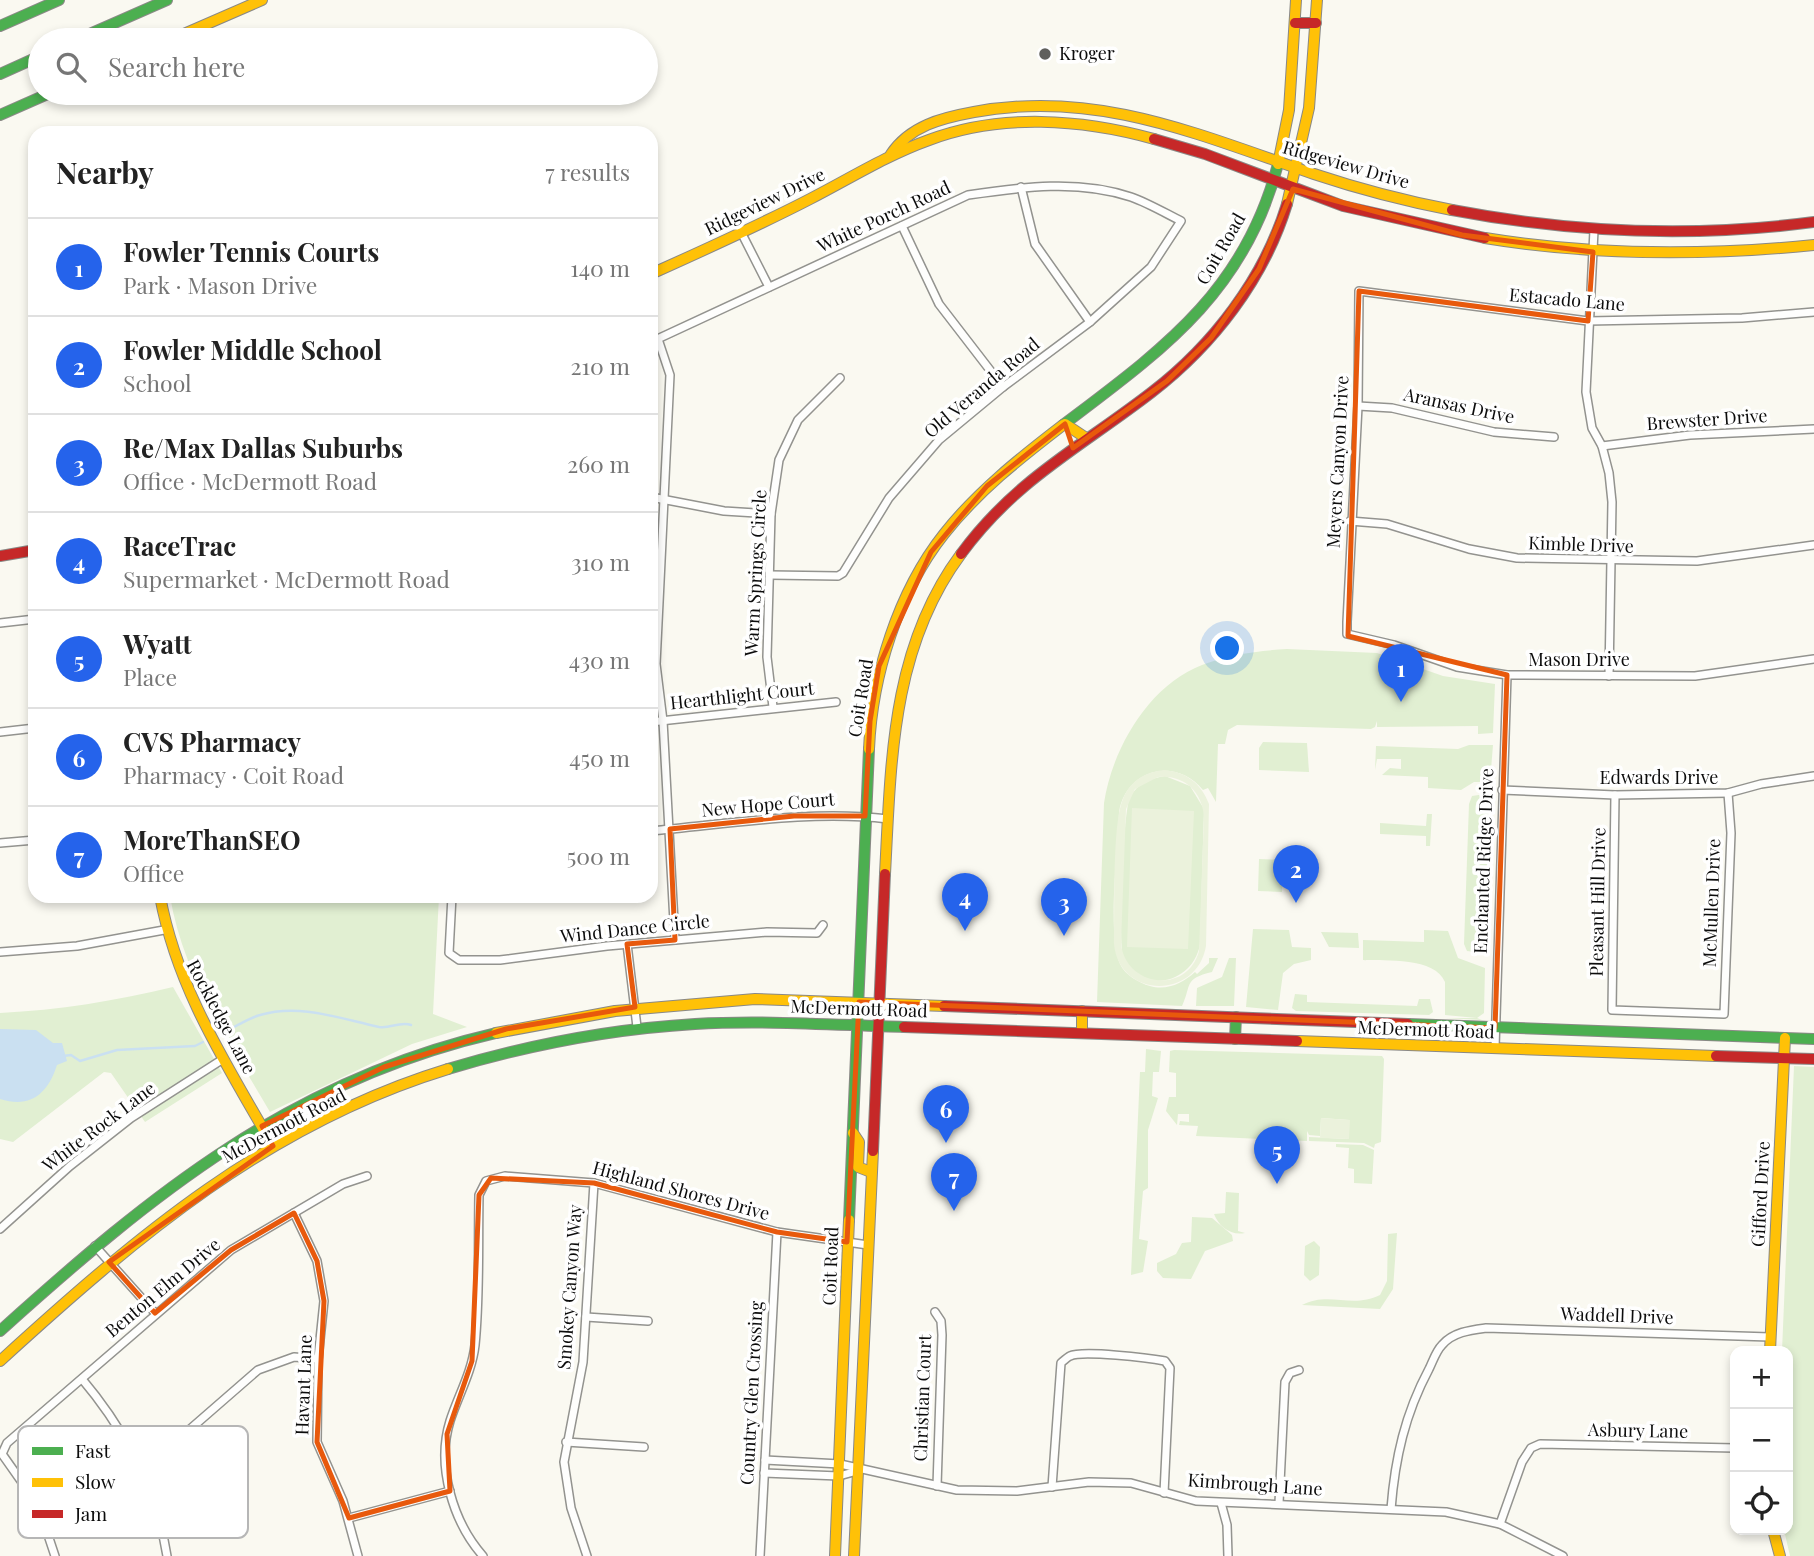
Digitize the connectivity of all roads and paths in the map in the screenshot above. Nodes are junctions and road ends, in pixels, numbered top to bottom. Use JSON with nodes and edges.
{"nodes":[{"id":1,"x":59,"y":0,"type":"edge"},
{"id":2,"x":167,"y":0,"type":"edge"},
{"id":3,"x":262,"y":0,"type":"edge"},
{"id":4,"x":1296,"y":0,"type":"edge"},
{"id":5,"x":1317,"y":0,"type":"edge"},
{"id":6,"x":1295,"y":23,"type":"junction"},
{"id":7,"x":1317,"y":23,"type":"junction"},
{"id":8,"x":0,"y":26,"type":"edge"},
{"id":9,"x":103,"y":28,"type":"edge"},
{"id":10,"x":198,"y":28,"type":"edge"},
{"id":11,"x":28,"y":61,"type":"edge"},
{"id":12,"x":0,"y":74,"type":"edge"},
{"id":13,"x":28,"y":103,"type":"edge"},
{"id":14,"x":0,"y":115,"type":"edge"},
{"id":15,"x":891,"y":154,"type":"junction"},
{"id":16,"x":1280,"y":163,"type":"junction"},
{"id":17,"x":1299,"y":170,"type":"junction"},
{"id":18,"x":1275,"y":181,"type":"junction"},
{"id":19,"x":1021,"y":187,"type":"junction"},
{"id":20,"x":1293,"y":189,"type":"junction"},
{"id":21,"x":1181,"y":221,"type":"joint"},
{"id":22,"x":1814,"y":222,"type":"edge"},
{"id":23,"x":902,"y":226,"type":"junction"},
{"id":24,"x":1594,"y":230,"type":"junction"},
{"id":25,"x":741,"y":232,"type":"junction"},
{"id":26,"x":1814,"y":245,"type":"edge"},
{"id":27,"x":1593,"y":252,"type":"junction"},
{"id":28,"x":658,"y":271,"type":"edge"},
{"id":29,"x":769,"y":287,"type":"junction"},
{"id":30,"x":1359,"y":291,"type":"joint"},
{"id":31,"x":1814,"y":312,"type":"edge"},
{"id":32,"x":1588,"y":321,"type":"junction"},
{"id":33,"x":1090,"y":322,"type":"junction"},
{"id":34,"x":658,"y":339,"type":"edge"},
{"id":35,"x":658,"y":350,"type":"edge"},
{"id":36,"x":840,"y":378,"type":"dead end"},
{"id":37,"x":1003,"y":387,"type":"junction"},
{"id":38,"x":1358,"y":406,"type":"junction"},
{"id":39,"x":1065,"y":424,"type":"junction"},
{"id":40,"x":1814,"y":429,"type":"edge"},
{"id":41,"x":1554,"y":437,"type":"dead end"},
{"id":42,"x":1086,"y":438,"type":"junction"},
{"id":43,"x":1602,"y":446,"type":"junction"},
{"id":44,"x":1073,"y":448,"type":"junction"},
{"id":45,"x":658,"y":498,"type":"edge"},
{"id":46,"x":665,"y":498,"type":"junction"},
{"id":47,"x":771,"y":514,"type":"junction"},
{"id":48,"x":1350,"y":521,"type":"junction"},
{"id":49,"x":1814,"y":545,"type":"edge"},
{"id":50,"x":28,"y":551,"type":"edge"},
{"id":51,"x":0,"y":556,"type":"edge"},
{"id":52,"x":1611,"y":562,"type":"junction"},
{"id":53,"x":770,"y":575,"type":"junction"},
{"id":54,"x":658,"y":576,"type":"edge"},
{"id":55,"x":28,"y":620,"type":"edge"},
{"id":56,"x":0,"y":623,"type":"edge"},
{"id":57,"x":1347,"y":634,"type":"joint"},
{"id":58,"x":1814,"y":659,"type":"edge"},
{"id":59,"x":1507,"y":676,"type":"junction"},
{"id":60,"x":1609,"y":676,"type":"junction"},
{"id":61,"x":658,"y":680,"type":"edge"},
{"id":62,"x":836,"y":702,"type":"dead end"},
{"id":63,"x":773,"y":707,"type":"junction"},
{"id":64,"x":658,"y":721,"type":"edge"},
{"id":65,"x":663,"y":721,"type":"junction"},
{"id":66,"x":28,"y":729,"type":"edge"},
{"id":67,"x":0,"y":732,"type":"edge"},
{"id":68,"x":1814,"y":776,"type":"edge"},
{"id":69,"x":1502,"y":790,"type":"junction"},
{"id":70,"x":1728,"y":793,"type":"junction"},
{"id":71,"x":1615,"y":795,"type":"junction"},
{"id":72,"x":865,"y":816,"type":"junction"},
{"id":73,"x":888,"y":819,"type":"junction"},
{"id":74,"x":670,"y":829,"type":"junction"},
{"id":75,"x":658,"y":830,"type":"edge"},
{"id":76,"x":28,"y":841,"type":"edge"},
{"id":77,"x":0,"y":843,"type":"edge"},
{"id":78,"x":161,"y":903,"type":"edge"},
{"id":79,"x":452,"y":903,"type":"edge"},
{"id":80,"x":824,"y":925,"type":"dead end"},
{"id":81,"x":164,"y":930,"type":"junction"},
{"id":82,"x":675,"y":940,"type":"junction"},
{"id":83,"x":627,"y":944,"type":"junction"},
{"id":84,"x":0,"y":952,"type":"edge"},
{"id":85,"x":859,"y":1002,"type":"junction"},
{"id":86,"x":879,"y":1003,"type":"junction"},
{"id":87,"x":635,"y":1007,"type":"junction"},
{"id":88,"x":1612,"y":1010,"type":"joint"},
{"id":89,"x":1082,"y":1011,"type":"junction"},
{"id":90,"x":1236,"y":1017,"type":"junction"},
{"id":91,"x":858,"y":1025,"type":"junction"},
{"id":92,"x":878,"y":1026,"type":"junction"},
{"id":93,"x":637,"y":1027,"type":"junction"},
{"id":94,"x":1495,"y":1028,"type":"junction"},
{"id":95,"x":1082,"y":1033,"type":"junction"},
{"id":96,"x":1674,"y":1034,"type":"junction"},
{"id":97,"x":1236,"y":1038,"type":"junction"},
{"id":98,"x":1785,"y":1038,"type":"junction"},
{"id":99,"x":1814,"y":1039,"type":"edge"},
{"id":100,"x":1495,"y":1048,"type":"junction"},
{"id":101,"x":1673,"y":1054,"type":"junction"},
{"id":102,"x":1784,"y":1058,"type":"junction"},
{"id":103,"x":223,"y":1059,"type":"junction"},
{"id":104,"x":1814,"y":1059,"type":"edge"},
{"id":105,"x":262,"y":1126,"type":"junction"},
{"id":106,"x":852,"y":1133,"type":"junction"},
{"id":107,"x":273,"y":1146,"type":"junction"},
{"id":108,"x":871,"y":1171,"type":"junction"},
{"id":109,"x":366,"y":1176,"type":"dead end"},
{"id":110,"x":594,"y":1183,"type":"junction"},
{"id":111,"x":293,"y":1213,"type":"junction"},
{"id":112,"x":0,"y":1228,"type":"edge"},
{"id":113,"x":777,"y":1232,"type":"junction"},
{"id":114,"x":848,"y":1242,"type":"junction"},
{"id":115,"x":95,"y":1245,"type":"junction"},
{"id":116,"x":868,"y":1245,"type":"junction"},
{"id":117,"x":109,"y":1262,"type":"junction"},
{"id":118,"x":935,"y":1312,"type":"dead end"},
{"id":119,"x":155,"y":1313,"type":"junction"},
{"id":120,"x":586,"y":1317,"type":"junction"},
{"id":121,"x":648,"y":1321,"type":"dead end"},
{"id":122,"x":0,"y":1331,"type":"edge"},
{"id":123,"x":1770,"y":1337,"type":"junction"},
{"id":124,"x":1770,"y":1346,"type":"edge"},
{"id":125,"x":318,"y":1359,"type":"junction"},
{"id":126,"x":0,"y":1361,"type":"edge"},
{"id":127,"x":1299,"y":1370,"type":"dead end"},
{"id":128,"x":82,"y":1379,"type":"junction"},
{"id":129,"x":27,"y":1426,"type":"edge"},
{"id":130,"x":117,"y":1426,"type":"edge"},
{"id":131,"x":194,"y":1426,"type":"edge"},
{"id":132,"x":18,"y":1434,"type":"edge"},
{"id":133,"x":566,"y":1442,"type":"junction"},
{"id":134,"x":644,"y":1447,"type":"dead end"},
{"id":135,"x":1730,"y":1448,"type":"edge"},
{"id":136,"x":765,"y":1460,"type":"junction"},
{"id":137,"x":840,"y":1464,"type":"junction"},
{"id":138,"x":857,"y":1470,"type":"junction"},
{"id":139,"x":764,"y":1472,"type":"junction"},
{"id":140,"x":839,"y":1476,"type":"junction"},
{"id":141,"x":18,"y":1477,"type":"edge"},
{"id":142,"x":937,"y":1486,"type":"junction"},
{"id":143,"x":1052,"y":1487,"type":"junction"},
{"id":144,"x":450,"y":1491,"type":"junction"},
{"id":145,"x":1164,"y":1493,"type":"junction"},
{"id":146,"x":1221,"y":1503,"type":"junction"},
{"id":147,"x":1279,"y":1503,"type":"junction"},
{"id":148,"x":1391,"y":1509,"type":"junction"},
{"id":149,"x":349,"y":1518,"type":"junction"},
{"id":150,"x":1500,"y":1524,"type":"junction"},
{"id":151,"x":1774,"y":1535,"type":"edge"},
{"id":152,"x":49,"y":1538,"type":"edge"},
{"id":153,"x":163,"y":1538,"type":"edge"},
{"id":154,"x":55,"y":1556,"type":"edge"},
{"id":155,"x":167,"y":1556,"type":"edge"},
{"id":156,"x":358,"y":1556,"type":"edge"},
{"id":157,"x":483,"y":1556,"type":"edge"},
{"id":158,"x":587,"y":1556,"type":"edge"},
{"id":159,"x":760,"y":1556,"type":"edge"},
{"id":160,"x":835,"y":1556,"type":"edge"},
{"id":161,"x":854,"y":1556,"type":"edge"},
{"id":162,"x":1227,"y":1556,"type":"edge"},
{"id":163,"x":1563,"y":1556,"type":"edge"},
{"id":164,"x":1780,"y":1556,"type":"edge"}],
"edges":[{"from":1,"to":8,"type":"main road"},
{"from":2,"to":9,"type":"main road"},
{"from":3,"to":10,"type":"main road"},
{"from":4,"to":6,"type":"main road","name":"Coit Road"},
{"from":5,"to":7,"type":"main road","name":"Coit Road"},
{"from":6,"to":7,"type":"main road"},
{"from":6,"to":16,"type":"main road","name":"Coit Road"},
{"from":7,"to":17,"type":"main road","name":"Coit Road"},
{"from":11,"to":12,"type":"main road"},
{"from":13,"to":14,"type":"main road"},
{"from":15,"to":16,"type":"main road","name":"Ridgeview Drive"},
{"from":15,"to":18,"type":"main road","name":"Ridgeview Drive"},
{"from":15,"to":25,"type":"main road","name":"Ridgeview Drive"},
{"from":16,"to":17,"type":"main road","name":"Ridgeview Drive"},
{"from":16,"to":18,"type":"main road","name":"Coit Road"},
{"from":17,"to":20,"type":"main road","name":"Coit Road"},
{"from":17,"to":24,"type":"main road","name":"Ridgeview Drive"},
{"from":18,"to":20,"type":"main road","name":"Ridgeview Drive"},
{"from":18,"to":39,"type":"main road","name":"Coit Road"},
{"from":19,"to":21,"type":"street","name":"White Porch Road"},
{"from":19,"to":23,"type":"street","name":"White Porch Road"},
{"from":19,"to":33,"type":"street"},
{"from":20,"to":27,"type":"main road","name":"Ridgeview Drive"},
{"from":20,"to":42,"type":"main road","name":"Coit Road"},
{"from":21,"to":33,"type":"street","name":"Old Veranda Road"},
{"from":22,"to":24,"type":"main road","name":"Ridgeview Drive"},
{"from":23,"to":29,"type":"street","name":"White Porch Road"},
{"from":23,"to":37,"type":"street"},
{"from":24,"to":27,"type":"street"},
{"from":25,"to":28,"type":"main road","name":"Ridgeview Drive"},
{"from":25,"to":29,"type":"street"},
{"from":26,"to":27,"type":"main road","name":"Ridgeview Drive"},
{"from":27,"to":32,"type":"street"},
{"from":29,"to":34,"type":"street","name":"White Porch Road"},
{"from":30,"to":32,"type":"street","name":"Estacado Lane"},
{"from":30,"to":38,"type":"street","name":"Meyers Canyon Drive"},
{"from":31,"to":32,"type":"street","name":"Estacado Lane"},
{"from":32,"to":43,"type":"street"},
{"from":33,"to":37,"type":"street","name":"Old Veranda Road"},
{"from":35,"to":46,"type":"street"},
{"from":36,"to":47,"type":"street","name":"Warm Springs Circle"},
{"from":37,"to":53,"type":"street","name":"Old Veranda Road"},
{"from":38,"to":41,"type":"street","name":"Aransas Drive"},
{"from":38,"to":48,"type":"street","name":"Meyers Canyon Drive"},
{"from":39,"to":42,"type":"main road"},
{"from":39,"to":44,"type":"main road"},
{"from":39,"to":72,"type":"main road","name":"Coit Road"},
{"from":40,"to":43,"type":"street","name":"Brewster Drive"},
{"from":42,"to":44,"type":"main road","name":"Coit Road"},
{"from":43,"to":52,"type":"street"},
{"from":44,"to":73,"type":"main road","name":"Coit Road"},
{"from":45,"to":46,"type":"street"},
{"from":46,"to":47,"type":"street"},
{"from":46,"to":54,"type":"street"},
{"from":47,"to":53,"type":"street","name":"Warm Springs Circle"},
{"from":48,"to":52,"type":"street","name":"Kimble Drive"},
{"from":48,"to":57,"type":"street","name":"Meyers Canyon Drive"},
{"from":49,"to":52,"type":"street","name":"Kimble Drive"},
{"from":50,"to":51,"type":"main road"},
{"from":52,"to":60,"type":"street"},
{"from":53,"to":63,"type":"street","name":"Warm Springs Circle"},
{"from":55,"to":56,"type":"street"},
{"from":57,"to":59,"type":"street","name":"Mason Drive"},
{"from":58,"to":60,"type":"street","name":"Mason Drive"},
{"from":59,"to":60,"type":"street","name":"Mason Drive"},
{"from":59,"to":69,"type":"street","name":"Enchanted Ridge Drive"},
{"from":61,"to":65,"type":"street"},
{"from":62,"to":63,"type":"street","name":"Hearthlight Court"},
{"from":63,"to":65,"type":"street","name":"Hearthlight Court"},
{"from":64,"to":65,"type":"street","name":"Hearthlight Court"},
{"from":65,"to":74,"type":"street"},
{"from":66,"to":67,"type":"street"},
{"from":68,"to":70,"type":"street","name":"Edwards Drive"},
{"from":69,"to":71,"type":"street","name":"Edwards Drive"},
{"from":69,"to":94,"type":"street","name":"Enchanted Ridge Drive"},
{"from":70,"to":71,"type":"street","name":"Edwards Drive"},
{"from":70,"to":88,"type":"street","name":"McMullen Drive"},
{"from":71,"to":88,"type":"street","name":"Pleasant Hill Drive"},
{"from":72,"to":73,"type":"street","name":"New Hope Court"},
{"from":72,"to":74,"type":"street","name":"New Hope Court"},
{"from":72,"to":85,"type":"main road","name":"Coit Road"},
{"from":73,"to":86,"type":"main road","name":"Coit Road"},
{"from":74,"to":75,"type":"street","name":"New Hope Court"},
{"from":74,"to":82,"type":"street"},
{"from":76,"to":77,"type":"street"},
{"from":78,"to":81,"type":"main road","name":"Rockledge Lane"},
{"from":79,"to":83,"type":"street","name":"Wind Dance Circle"},
{"from":80,"to":82,"type":"street","name":"Wind Dance Circle"},
{"from":81,"to":84,"type":"street"},
{"from":81,"to":103,"type":"main road","name":"Rockledge Lane"},
{"from":82,"to":83,"type":"street","name":"Wind Dance Circle"},
{"from":83,"to":87,"type":"street"},
{"from":85,"to":86,"type":"main road","name":"McDermott Road"},
{"from":85,"to":87,"type":"main road","name":"McDermott Road"},
{"from":85,"to":91,"type":"main road","name":"Coit Road"},
{"from":86,"to":89,"type":"main road","name":"McDermott Road"},
{"from":86,"to":92,"type":"main road","name":"Coit Road"},
{"from":87,"to":93,"type":"street"},
{"from":87,"to":105,"type":"main road","name":"McDermott Road"},
{"from":89,"to":90,"type":"main road","name":"McDermott Road"},
{"from":89,"to":95,"type":"main road"},
{"from":90,"to":94,"type":"main road","name":"McDermott Road"},
{"from":90,"to":97,"type":"main road"},
{"from":91,"to":92,"type":"main road","name":"McDermott Road"},
{"from":91,"to":93,"type":"main road","name":"McDermott Road"},
{"from":91,"to":106,"type":"main road","name":"Coit Road"},
{"from":92,"to":95,"type":"main road","name":"McDermott Road"},
{"from":92,"to":108,"type":"main road","name":"Coit Road"},
{"from":93,"to":107,"type":"main road","name":"McDermott Road"},
{"from":94,"to":96,"type":"main road","name":"McDermott Road"},
{"from":94,"to":100,"type":"street","name":"Enchanted Ridge Drive"},
{"from":95,"to":97,"type":"main road","name":"McDermott Road"},
{"from":96,"to":98,"type":"main road","name":"McDermott Road"},
{"from":96,"to":101,"type":"main road"},
{"from":97,"to":100,"type":"main road","name":"McDermott Road"},
{"from":98,"to":99,"type":"main road","name":"McDermott Road"},
{"from":98,"to":102,"type":"main road","name":"Gifford Drive"},
{"from":100,"to":101,"type":"main road","name":"McDermott Road"},
{"from":101,"to":102,"type":"main road","name":"McDermott Road"},
{"from":102,"to":104,"type":"main road","name":"McDermott Road"},
{"from":102,"to":123,"type":"main road","name":"Gifford Drive"},
{"from":103,"to":105,"type":"main road","name":"Rockledge Lane"},
{"from":103,"to":112,"type":"street","name":"White Rock Lane"},
{"from":105,"to":107,"type":"main road","name":"Rockledge Lane"},
{"from":105,"to":115,"type":"main road","name":"McDermott Road"},
{"from":106,"to":108,"type":"main road"},
{"from":106,"to":114,"type":"main road","name":"Coit Road"},
{"from":107,"to":117,"type":"main road","name":"McDermott Road"},
{"from":108,"to":116,"type":"main road","name":"Coit Road"},
{"from":109,"to":111,"type":"street","name":"Benton Elm Drive"},
{"from":110,"to":113,"type":"street","name":"Highland Shores Drive"},
{"from":110,"to":120,"type":"street","name":"Smokey Canyon Way"},
{"from":110,"to":144,"type":"street","name":"Highland Shores Drive"},
{"from":111,"to":119,"type":"street","name":"Benton Elm Drive"},
{"from":111,"to":125,"type":"street","name":"Havant Lane"},
{"from":113,"to":114,"type":"street","name":"Highland Shores Drive"},
{"from":113,"to":136,"type":"street","name":"Country Glen Crossing"},
{"from":114,"to":116,"type":"street","name":"Highland Shores Drive"},
{"from":114,"to":137,"type":"main road","name":"Coit Road"},
{"from":115,"to":117,"type":"street"},
{"from":115,"to":122,"type":"main road","name":"McDermott Road"},
{"from":116,"to":138,"type":"main road","name":"Coit Road"},
{"from":117,"to":119,"type":"street"},
{"from":117,"to":126,"type":"main road","name":"McDermott Road"},
{"from":118,"to":142,"type":"street","name":"Christian Court"},
{"from":119,"to":128,"type":"street","name":"Benton Elm Drive"},
{"from":120,"to":121,"type":"street"},
{"from":120,"to":133,"type":"street","name":"Smokey Canyon Way"},
{"from":123,"to":124,"type":"main road","name":"Gifford Drive"},
{"from":123,"to":148,"type":"street","name":"Waddell Drive"},
{"from":125,"to":131,"type":"street"},
{"from":125,"to":149,"type":"street","name":"Havant Lane"},
{"from":127,"to":147,"type":"street"},
{"from":128,"to":129,"type":"street","name":"Benton Elm Drive"},
{"from":128,"to":130,"type":"street"},
{"from":132,"to":141,"type":"street","name":"Benton Elm Drive"},
{"from":133,"to":134,"type":"street"},
{"from":133,"to":158,"type":"street","name":"Smokey Canyon Way"},
{"from":135,"to":150,"type":"street","name":"Asbury Lane"},
{"from":136,"to":137,"type":"street"},
{"from":136,"to":139,"type":"street","name":"Country Glen Crossing"},
{"from":137,"to":138,"type":"street"},
{"from":137,"to":140,"type":"main road","name":"Coit Road"},
{"from":138,"to":140,"type":"street"},
{"from":138,"to":142,"type":"street","name":"Kimbrough Lane"},
{"from":138,"to":161,"type":"main road","name":"Coit Road"},
{"from":139,"to":140,"type":"street"},
{"from":139,"to":159,"type":"street","name":"Country Glen Crossing"},
{"from":140,"to":160,"type":"main road","name":"Coit Road"},
{"from":142,"to":143,"type":"street","name":"Kimbrough Lane"},
{"from":143,"to":145,"type":"street","name":"Kimbrough Lane"},
{"from":143,"to":145,"type":"street"},
{"from":144,"to":149,"type":"street"},
{"from":144,"to":157,"type":"street"},
{"from":145,"to":146,"type":"street","name":"Kimbrough Lane"},
{"from":146,"to":147,"type":"street","name":"Kimbrough Lane"},
{"from":146,"to":162,"type":"street"},
{"from":147,"to":148,"type":"street","name":"Kimbrough Lane"},
{"from":148,"to":150,"type":"street","name":"Kimbrough Lane"},
{"from":149,"to":156,"type":"street","name":"Havant Lane"},
{"from":150,"to":163,"type":"street","name":"Kimbrough Lane"},
{"from":151,"to":164,"type":"main road"},
{"from":152,"to":154,"type":"street","name":"Benton Elm Drive"},
{"from":153,"to":155,"type":"street"}]}
